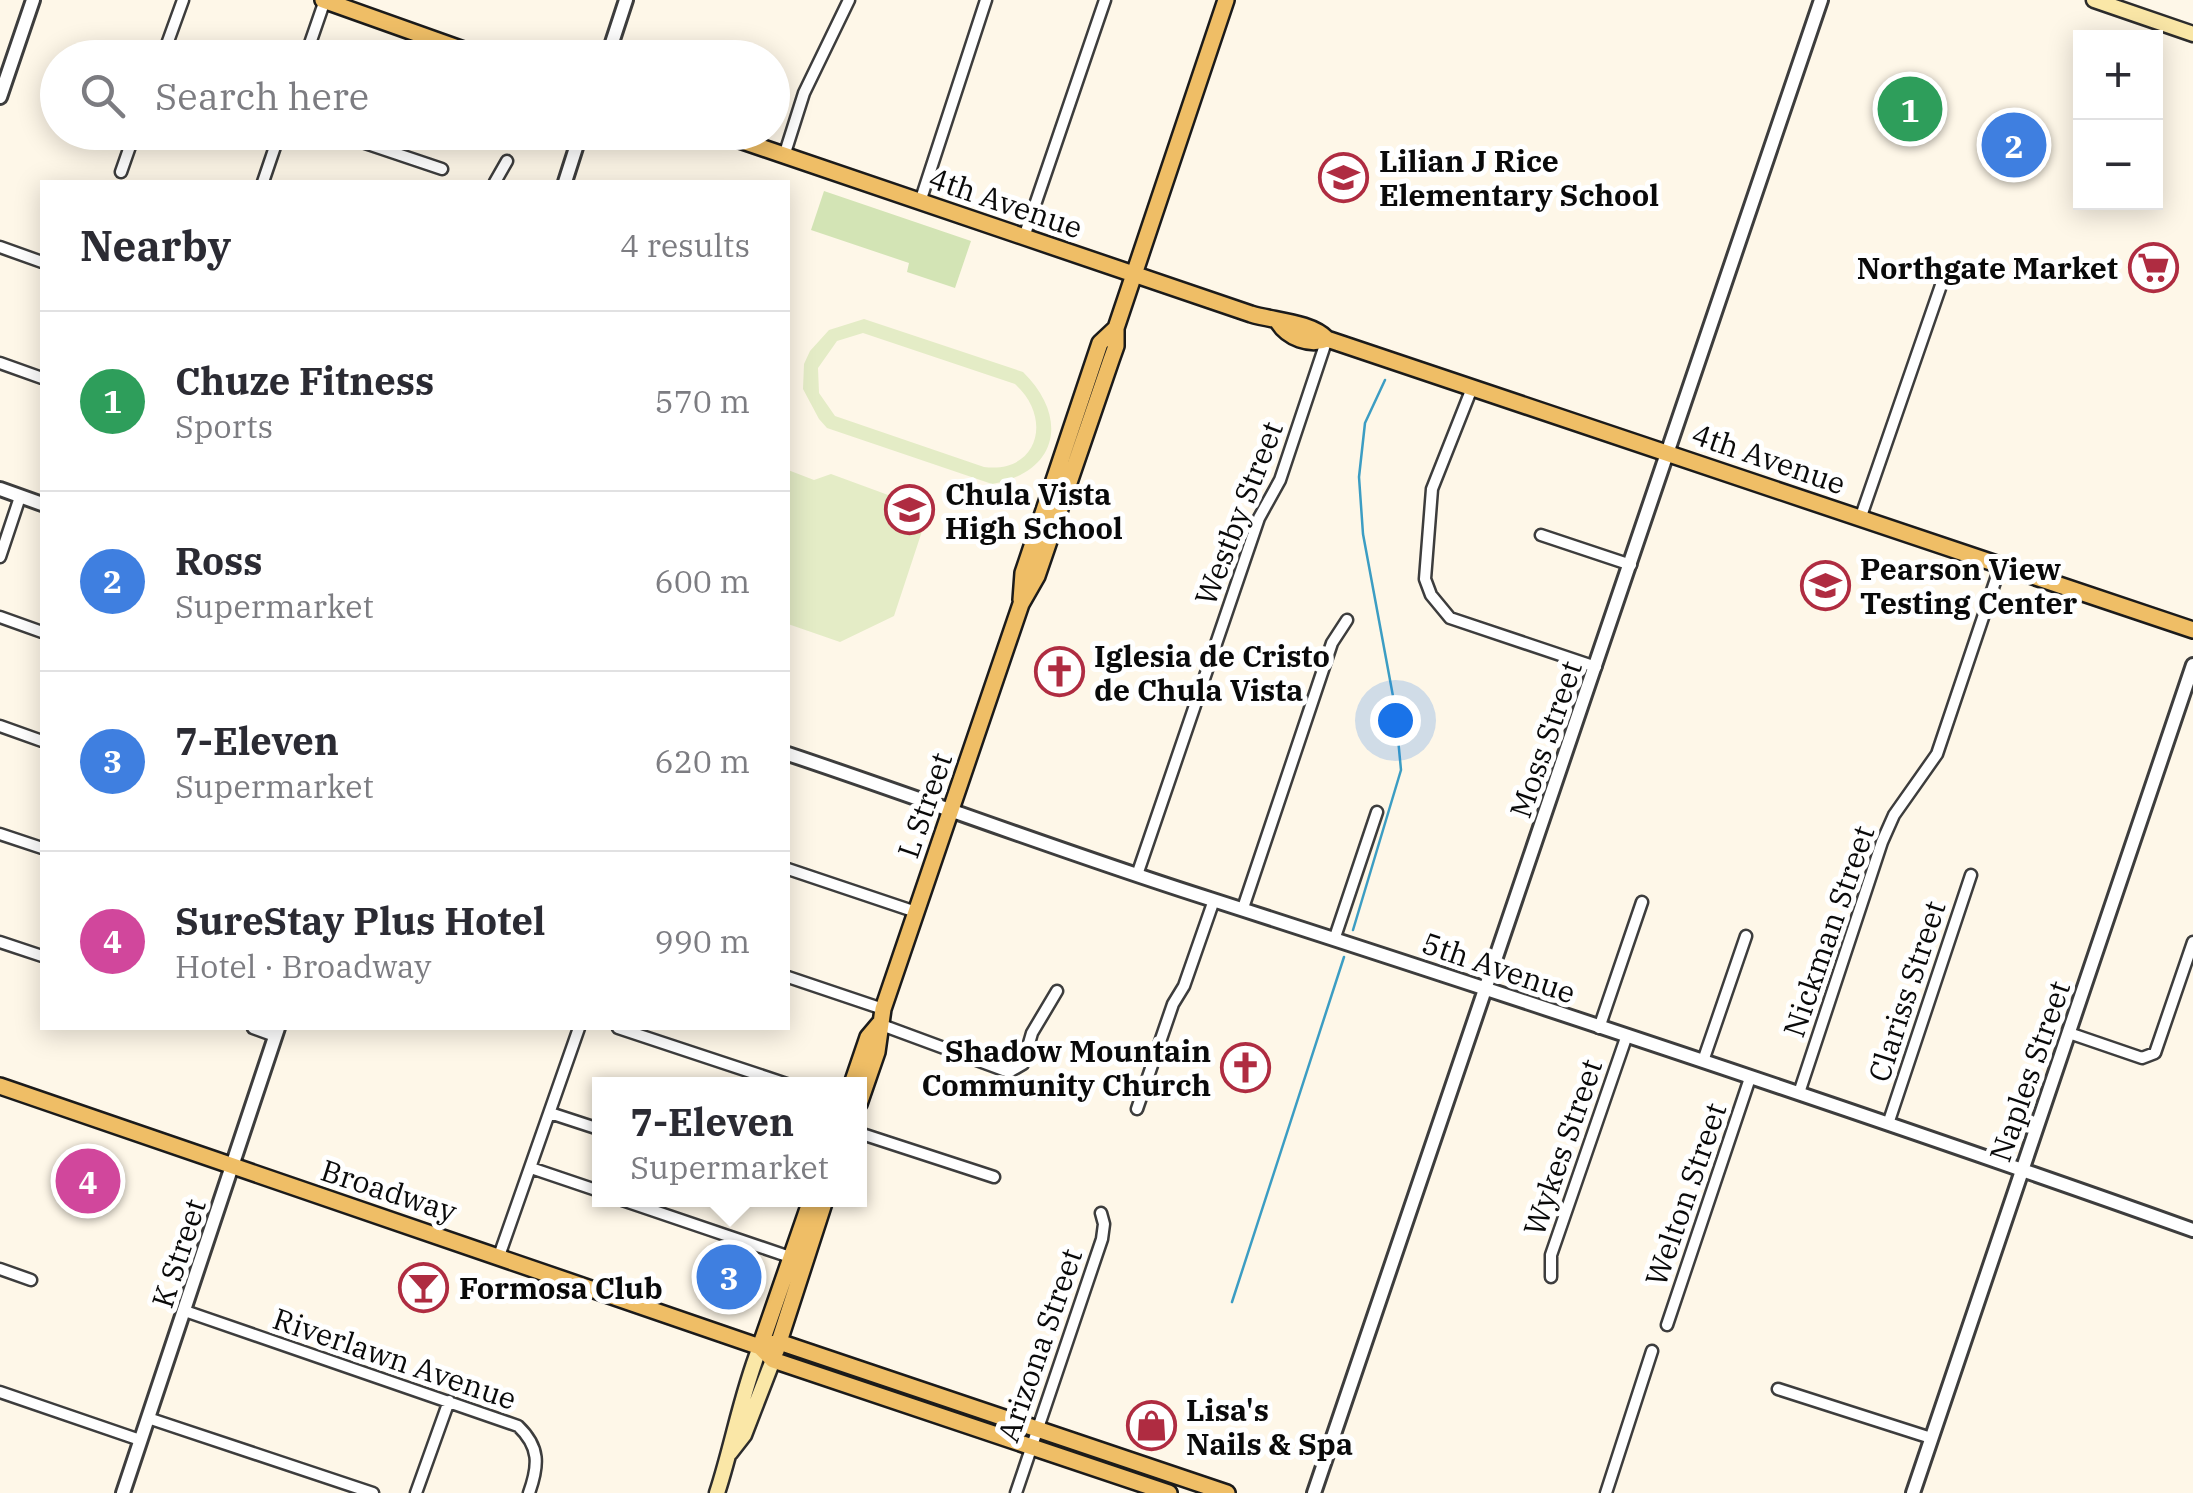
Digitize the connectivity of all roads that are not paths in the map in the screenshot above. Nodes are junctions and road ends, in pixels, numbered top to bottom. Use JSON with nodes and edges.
{"nodes":[{"id":1,"x":33,"y":0,"type":"edge"},
{"id":2,"x":183,"y":0,"type":"edge"},
{"id":3,"x":626,"y":0,"type":"edge"},
{"id":4,"x":849,"y":0,"type":"edge"},
{"id":5,"x":986,"y":0,"type":"edge"},
{"id":6,"x":1105,"y":0,"type":"edge"},
{"id":7,"x":1226,"y":0,"type":"edge"},
{"id":8,"x":1821,"y":0,"type":"edge"},
{"id":9,"x":2094,"y":0,"type":"edge"},
{"id":10,"x":327,"y":1,"type":"edge"},
{"id":11,"x":2193,"y":34,"type":"edge"},
{"id":12,"x":169,"y":40,"type":"edge"},
{"id":13,"x":313,"y":40,"type":"edge"},
{"id":14,"x":436,"y":40,"type":"edge"},
{"id":15,"x":612,"y":40,"type":"edge"},
{"id":16,"x":0,"y":97,"type":"edge"},
{"id":17,"x":790,"y":137,"type":"edge"},
{"id":18,"x":130,"y":150,"type":"edge"},
{"id":19,"x":274,"y":150,"type":"edge"},
{"id":20,"x":386,"y":150,"type":"edge"},
{"id":21,"x":576,"y":150,"type":"edge"},
{"id":22,"x":767,"y":150,"type":"edge"},
{"id":23,"x":786,"y":150,"type":"edge"},
{"id":24,"x":784,"y":156,"type":"junction"},
{"id":25,"x":507,"y":160,"type":"dead end"},
{"id":26,"x":442,"y":169,"type":"dead end"},
{"id":27,"x":122,"y":172,"type":"dead end"},
{"id":28,"x":264,"y":180,"type":"edge"},
{"id":29,"x":496,"y":180,"type":"edge"},
{"id":30,"x":566,"y":180,"type":"edge"},
{"id":31,"x":920,"y":202,"type":"junction"},
{"id":32,"x":1024,"y":237,"type":"junction"},
{"id":33,"x":0,"y":247,"type":"edge"},
{"id":34,"x":40,"y":261,"type":"edge"},
{"id":35,"x":1947,"y":268,"type":"dead end"},
{"id":36,"x":1134,"y":274,"type":"junction"},
{"id":37,"x":1327,"y":340,"type":"junction"},
{"id":38,"x":0,"y":363,"type":"edge"},
{"id":39,"x":40,"y":377,"type":"edge"},
{"id":40,"x":1472,"y":388,"type":"junction"},
{"id":41,"x":1668,"y":452,"type":"junction"},
{"id":42,"x":0,"y":489,"type":"edge"},
{"id":43,"x":20,"y":496,"type":"junction"},
{"id":44,"x":40,"y":503,"type":"edge"},
{"id":45,"x":1860,"y":519,"type":"junction"},
{"id":46,"x":1541,"y":535,"type":"dead end"},
{"id":47,"x":0,"y":558,"type":"edge"},
{"id":48,"x":1631,"y":565,"type":"junction"},
{"id":49,"x":2000,"y":567,"type":"junction"},
{"id":50,"x":0,"y":618,"type":"edge"},
{"id":51,"x":1347,"y":620,"type":"dead end"},
{"id":52,"x":2193,"y":630,"type":"edge"},
{"id":53,"x":40,"y":631,"type":"edge"},
{"id":54,"x":2193,"y":666,"type":"edge"},
{"id":55,"x":1596,"y":667,"type":"junction"},
{"id":56,"x":0,"y":726,"type":"edge"},
{"id":57,"x":40,"y":739,"type":"edge"},
{"id":58,"x":790,"y":755,"type":"edge"},
{"id":59,"x":951,"y":809,"type":"junction"},
{"id":60,"x":1377,"y":812,"type":"dead end"},
{"id":61,"x":0,"y":834,"type":"edge"},
{"id":62,"x":40,"y":847,"type":"edge"},
{"id":63,"x":790,"y":870,"type":"edge"},
{"id":64,"x":1137,"y":874,"type":"junction"},
{"id":65,"x":1971,"y":874,"type":"dead end"},
{"id":66,"x":1214,"y":900,"type":"junction"},
{"id":67,"x":1642,"y":902,"type":"dead end"},
{"id":68,"x":1243,"y":908,"type":"junction"},
{"id":69,"x":916,"y":912,"type":"junction"},
{"id":70,"x":1746,"y":936,"type":"dead end"},
{"id":71,"x":1335,"y":937,"type":"junction"},
{"id":72,"x":0,"y":942,"type":"edge"},
{"id":73,"x":2193,"y":942,"type":"edge"},
{"id":74,"x":40,"y":955,"type":"edge"},
{"id":75,"x":790,"y":978,"type":"edge"},
{"id":76,"x":1058,"y":990,"type":"dead end"},
{"id":77,"x":1488,"y":990,"type":"junction"},
{"id":78,"x":881,"y":1016,"type":"junction"},
{"id":79,"x":1598,"y":1028,"type":"junction"},
{"id":80,"x":577,"y":1030,"type":"edge"},
{"id":81,"x":624,"y":1030,"type":"edge"},
{"id":82,"x":277,"y":1032,"type":"edge"},
{"id":83,"x":2069,"y":1033,"type":"junction"},
{"id":84,"x":1627,"y":1035,"type":"junction"},
{"id":85,"x":1702,"y":1061,"type":"junction"},
{"id":86,"x":766,"y":1077,"type":"edge"},
{"id":87,"x":854,"y":1077,"type":"edge"},
{"id":88,"x":1750,"y":1078,"type":"junction"},
{"id":89,"x":867,"y":1081,"type":"edge"},
{"id":90,"x":0,"y":1086,"type":"edge"},
{"id":91,"x":1799,"y":1093,"type":"junction"},
{"id":92,"x":1137,"y":1108,"type":"dead end"},
{"id":93,"x":550,"y":1113,"type":"junction"},
{"id":94,"x":1888,"y":1124,"type":"junction"},
{"id":95,"x":592,"y":1127,"type":"edge"},
{"id":96,"x":867,"y":1137,"type":"edge"},
{"id":97,"x":233,"y":1166,"type":"junction"},
{"id":98,"x":531,"y":1168,"type":"junction"},
{"id":99,"x":2023,"y":1169,"type":"junction"},
{"id":100,"x":994,"y":1177,"type":"dead end"},
{"id":101,"x":592,"y":1190,"type":"edge"},
{"id":102,"x":643,"y":1207,"type":"edge"},
{"id":103,"x":813,"y":1207,"type":"edge"},
{"id":104,"x":814,"y":1207,"type":"edge"},
{"id":105,"x":1100,"y":1213,"type":"dead end"},
{"id":106,"x":2193,"y":1230,"type":"edge"},
{"id":107,"x":499,"y":1256,"type":"junction"},
{"id":108,"x":790,"y":1257,"type":"junction"},
{"id":109,"x":0,"y":1270,"type":"edge"},
{"id":110,"x":1551,"y":1277,"type":"dead end"},
{"id":111,"x":31,"y":1280,"type":"dead end"},
{"id":112,"x":185,"y":1311,"type":"junction"},
{"id":113,"x":1666,"y":1325,"type":"dead end"},
{"id":114,"x":779,"y":1342,"type":"junction"},
{"id":115,"x":760,"y":1347,"type":"junction"},
{"id":116,"x":1652,"y":1351,"type":"dead end"},
{"id":117,"x":774,"y":1360,"type":"junction"},
{"id":118,"x":1778,"y":1389,"type":"dead end"},
{"id":119,"x":0,"y":1392,"type":"edge"},
{"id":120,"x":449,"y":1401,"type":"junction"},
{"id":121,"x":148,"y":1418,"type":"junction"},
{"id":122,"x":1037,"y":1428,"type":"junction"},
{"id":123,"x":1931,"y":1438,"type":"junction"},
{"id":124,"x":140,"y":1440,"type":"junction"},
{"id":125,"x":1031,"y":1446,"type":"junction"},
{"id":126,"x":730,"y":1454,"type":"junction"},
{"id":127,"x":123,"y":1493,"type":"edge"},
{"id":128,"x":373,"y":1493,"type":"edge"},
{"id":129,"x":416,"y":1493,"type":"edge"},
{"id":130,"x":529,"y":1493,"type":"edge"},
{"id":131,"x":717,"y":1493,"type":"edge"},
{"id":132,"x":1016,"y":1493,"type":"edge"},
{"id":133,"x":1169,"y":1493,"type":"edge"},
{"id":134,"x":1227,"y":1493,"type":"edge"},
{"id":135,"x":1314,"y":1493,"type":"edge"},
{"id":136,"x":1606,"y":1493,"type":"edge"},
{"id":137,"x":1913,"y":1493,"type":"edge"}],
"edges":[{"from":1,"to":16,"type":"street"},
{"from":2,"to":12,"type":"street"},
{"from":3,"to":15,"type":"street"},
{"from":4,"to":17,"type":"street"},
{"from":5,"to":31,"type":"street"},
{"from":6,"to":32,"type":"street"},
{"from":7,"to":36,"type":"main road","name":"L Street"},
{"from":8,"to":41,"type":"street","name":"Moss Street"},
{"from":9,"to":11,"type":"main road"},
{"from":10,"to":13,"type":"street"},
{"from":10,"to":14,"type":"main road"},
{"from":18,"to":27,"type":"street"},
{"from":19,"to":28,"type":"street"},
{"from":20,"to":26,"type":"street"},
{"from":21,"to":30,"type":"street"},
{"from":22,"to":24,"type":"main road","name":"4th Avenue"},
{"from":23,"to":24,"type":"street"},
{"from":24,"to":31,"type":"main road","name":"4th Avenue"},
{"from":25,"to":29,"type":"street"},
{"from":31,"to":32,"type":"main road","name":"4th Avenue"},
{"from":32,"to":36,"type":"main road","name":"4th Avenue"},
{"from":33,"to":34,"type":"street"},
{"from":35,"to":45,"type":"street"},
{"from":36,"to":37,"type":"main road","name":"4th Avenue"},
{"from":36,"to":59,"type":"main road","name":"L Street"},
{"from":37,"to":40,"type":"main road","name":"4th Avenue"},
{"from":37,"to":64,"type":"street","name":"Westby Street"},
{"from":38,"to":39,"type":"street"},
{"from":40,"to":41,"type":"main road","name":"4th Avenue"},
{"from":40,"to":55,"type":"street"},
{"from":41,"to":45,"type":"main road","name":"4th Avenue"},
{"from":41,"to":48,"type":"street","name":"Moss Street"},
{"from":42,"to":43,"type":"street"},
{"from":43,"to":44,"type":"street"},
{"from":43,"to":47,"type":"street"},
{"from":45,"to":49,"type":"main road","name":"4th Avenue"},
{"from":46,"to":48,"type":"street"},
{"from":48,"to":55,"type":"street","name":"Moss Street"},
{"from":49,"to":52,"type":"main road","name":"4th Avenue"},
{"from":49,"to":91,"type":"street","name":"Nickman Street"},
{"from":50,"to":53,"type":"street"},
{"from":51,"to":68,"type":"street"},
{"from":54,"to":83,"type":"street","name":"Naples Street"},
{"from":55,"to":77,"type":"street","name":"Moss Street"},
{"from":56,"to":57,"type":"street"},
{"from":58,"to":59,"type":"street","name":"5th Avenue"},
{"from":59,"to":64,"type":"street","name":"5th Avenue"},
{"from":59,"to":69,"type":"main road","name":"L Street"},
{"from":60,"to":71,"type":"street"},
{"from":61,"to":62,"type":"street"},
{"from":63,"to":69,"type":"street"},
{"from":64,"to":66,"type":"street","name":"5th Avenue"},
{"from":65,"to":94,"type":"street","name":"Clariss Street"},
{"from":66,"to":68,"type":"street","name":"5th Avenue"},
{"from":66,"to":92,"type":"street"},
{"from":67,"to":79,"type":"street","name":"Wykes Street"},
{"from":68,"to":71,"type":"street","name":"5th Avenue"},
{"from":69,"to":78,"type":"main road","name":"L Street"},
{"from":70,"to":85,"type":"street","name":"Welton Street"},
{"from":71,"to":77,"type":"street","name":"5th Avenue"},
{"from":72,"to":74,"type":"street"},
{"from":73,"to":83,"type":"street"},
{"from":75,"to":78,"type":"street"},
{"from":76,"to":78,"type":"street"},
{"from":77,"to":79,"type":"street","name":"5th Avenue"},
{"from":77,"to":135,"type":"street","name":"Moss Street"},
{"from":78,"to":87,"type":"main road","name":"L Street"},
{"from":78,"to":89,"type":"main road","name":"L Street"},
{"from":79,"to":84,"type":"street","name":"5th Avenue"},
{"from":80,"to":93,"type":"street"},
{"from":81,"to":86,"type":"street"},
{"from":82,"to":97,"type":"street","name":"K Street"},
{"from":83,"to":99,"type":"street","name":"Naples Street"},
{"from":84,"to":85,"type":"street","name":"5th Avenue"},
{"from":84,"to":110,"type":"street","name":"Wykes Street"},
{"from":85,"to":88,"type":"street","name":"5th Avenue"},
{"from":88,"to":91,"type":"street","name":"5th Avenue"},
{"from":88,"to":113,"type":"street","name":"Welton Street"},
{"from":90,"to":97,"type":"main road","name":"Broadway"},
{"from":91,"to":94,"type":"street","name":"5th Avenue"},
{"from":93,"to":95,"type":"street"},
{"from":93,"to":98,"type":"street"},
{"from":94,"to":99,"type":"street","name":"5th Avenue"},
{"from":96,"to":100,"type":"street"},
{"from":97,"to":107,"type":"main road","name":"Broadway"},
{"from":97,"to":112,"type":"street","name":"K Street"},
{"from":98,"to":101,"type":"street"},
{"from":98,"to":107,"type":"street"},
{"from":99,"to":106,"type":"street","name":"5th Avenue"},
{"from":99,"to":123,"type":"street","name":"Naples Street"},
{"from":102,"to":108,"type":"street"},
{"from":103,"to":108,"type":"main road"},
{"from":104,"to":114,"type":"main road"},
{"from":105,"to":122,"type":"street","name":"Arizona Street"},
{"from":107,"to":115,"type":"main road","name":"Broadway"},
{"from":108,"to":115,"type":"main road"},
{"from":109,"to":111,"type":"street"},
{"from":112,"to":120,"type":"street","name":"Riverlawn Avenue"},
{"from":112,"to":121,"type":"street","name":"K Street"},
{"from":114,"to":115,"type":"main road"},
{"from":114,"to":117,"type":"main road"},
{"from":114,"to":122,"type":"main road"},
{"from":115,"to":117,"type":"main road","name":"Broadway"},
{"from":115,"to":126,"type":"main road"},
{"from":116,"to":136,"type":"street"},
{"from":117,"to":125,"type":"main road","name":"Broadway"},
{"from":117,"to":126,"type":"main road"},
{"from":118,"to":123,"type":"street"},
{"from":119,"to":124,"type":"street"},
{"from":120,"to":129,"type":"street"},
{"from":120,"to":130,"type":"street","name":"Riverlawn Avenue"},
{"from":121,"to":124,"type":"street","name":"K Street"},
{"from":121,"to":128,"type":"street"},
{"from":122,"to":125,"type":"street","name":"Arizona Street"},
{"from":122,"to":134,"type":"main road"},
{"from":123,"to":137,"type":"street","name":"Naples Street"},
{"from":124,"to":127,"type":"street","name":"K Street"},
{"from":125,"to":132,"type":"street","name":"Arizona Street"},
{"from":125,"to":133,"type":"main road","name":"Broadway"},
{"from":126,"to":131,"type":"main road"}]}
